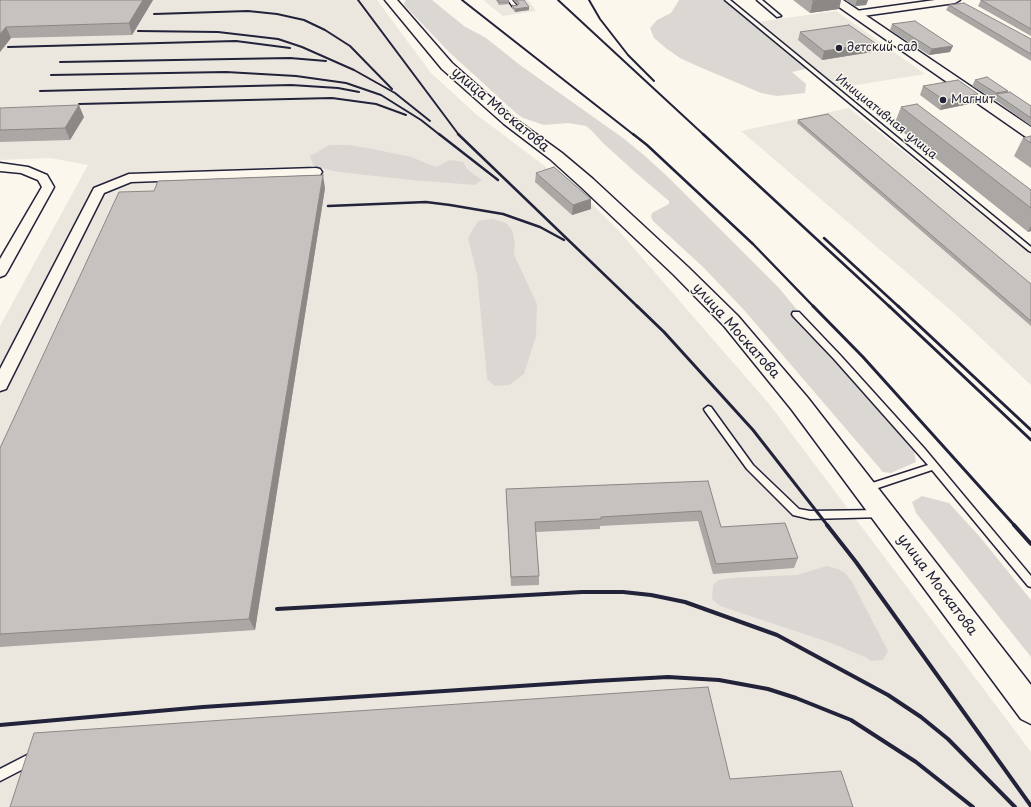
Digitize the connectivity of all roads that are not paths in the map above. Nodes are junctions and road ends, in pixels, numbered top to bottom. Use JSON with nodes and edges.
{"nodes":[{"id":1,"x":391,"y":0,"type":"edge"},
{"id":2,"x":510,"y":0,"type":"edge"},
{"id":3,"x":727,"y":0,"type":"edge"},
{"id":4,"x":759,"y":0,"type":"edge"},
{"id":5,"x":835,"y":0,"type":"edge"},
{"id":6,"x":955,"y":0,"type":"edge"},
{"id":7,"x":515,"y":6,"type":"edge"},
{"id":8,"x":856,"y":14,"type":"junction"},
{"id":9,"x":779,"y":16,"type":"dead end"},
{"id":10,"x":1031,"y":134,"type":"edge"},
{"id":11,"x":0,"y":167,"type":"edge"},
{"id":12,"x":316,"y":172,"type":"dead end"},
{"id":13,"x":1031,"y":250,"type":"edge"},
{"id":14,"x":0,"y":272,"type":"edge"},
{"id":15,"x":796,"y":314,"type":"dead end"},
{"id":16,"x":0,"y":385,"type":"edge"},
{"id":17,"x":708,"y":409,"type":"dead end"},
{"id":18,"x":934,"y":466,"type":"junction"},
{"id":19,"x":864,"y":489,"type":"junction"},
{"id":20,"x":883,"y":514,"type":"junction"},
{"id":21,"x":1031,"y":583,"type":"edge"},
{"id":22,"x":1031,"y":709,"type":"edge"},
{"id":23,"x":31,"y":759,"type":"edge"},
{"id":24,"x":0,"y":775,"type":"edge"}],
"edges":[{"from":1,"to":19,"type":"main road","name":"улица Москатова"},
{"from":2,"to":7,"type":"lane"},
{"from":3,"to":13,"type":"lane","name":"Инициативная улица"},
{"from":4,"to":9,"type":"lane"},
{"from":5,"to":8,"type":"main road"},
{"from":6,"to":8,"type":"street"},
{"from":8,"to":10,"type":"main road"},
{"from":11,"to":14,"type":"street"},
{"from":12,"to":16,"type":"street"},
{"from":15,"to":18,"type":"lane"},
{"from":17,"to":20,"type":"lane"},
{"from":18,"to":19,"type":"lane"},
{"from":18,"to":21,"type":"lane"},
{"from":19,"to":20,"type":"main road","name":"улица Москатова"},
{"from":20,"to":22,"type":"main road","name":"улица Москатова"},
{"from":23,"to":24,"type":"lane"}]}
